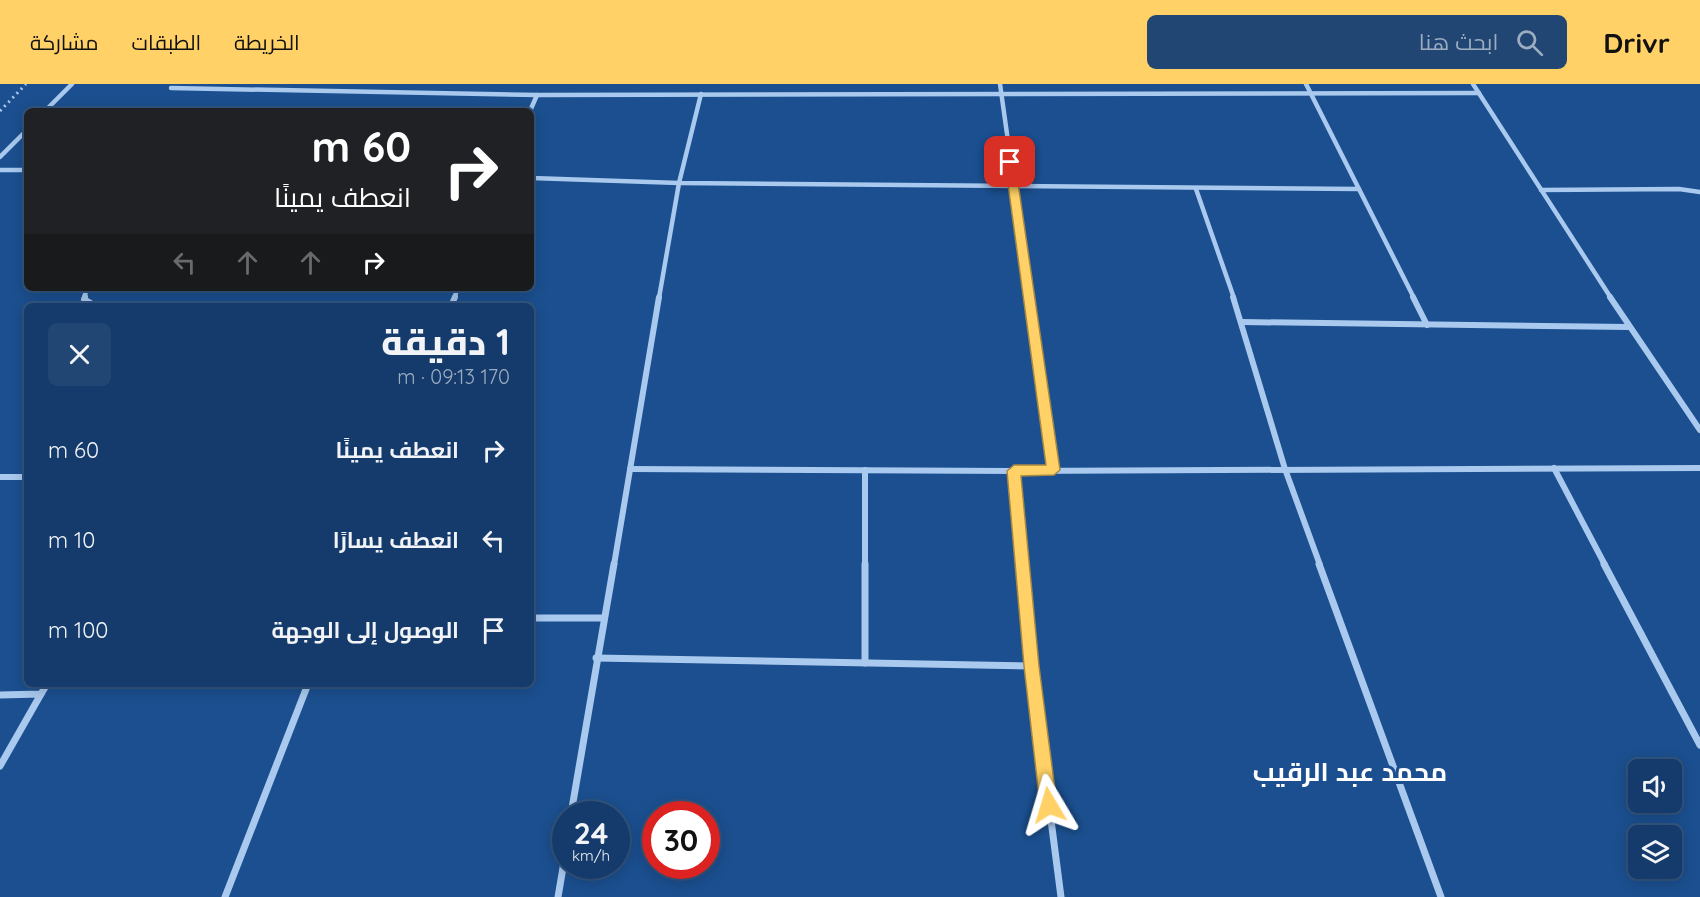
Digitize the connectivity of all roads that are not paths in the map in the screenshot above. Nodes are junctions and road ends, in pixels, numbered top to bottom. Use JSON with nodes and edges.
{"nodes":[{"id":1,"x":72,"y":84,"type":"edge"},
{"id":2,"x":1000,"y":84,"type":"edge"},
{"id":3,"x":1306,"y":84,"type":"edge"},
{"id":4,"x":1473,"y":84,"type":"edge"},
{"id":5,"x":171,"y":88,"type":"dead end"},
{"id":6,"x":1479,"y":93,"type":"junction"},
{"id":7,"x":701,"y":94,"type":"junction"},
{"id":8,"x":1311,"y":94,"type":"junction"},
{"id":9,"x":537,"y":95,"type":"junction"},
{"id":10,"x":1001,"y":95,"type":"junction"},
{"id":11,"x":48,"y":108,"type":"edge"},
{"id":12,"x":531,"y":108,"type":"edge"},
{"id":13,"x":24,"y":133,"type":"edge"},
{"id":14,"x":0,"y":157,"type":"edge"},
{"id":15,"x":0,"y":170,"type":"edge"},
{"id":16,"x":24,"y":170,"type":"edge"},
{"id":17,"x":534,"y":178,"type":"edge"},
{"id":18,"x":679,"y":183,"type":"junction"},
{"id":19,"x":1013,"y":185,"type":"junction"},
{"id":20,"x":1196,"y":189,"type":"junction"},
{"id":21,"x":1359,"y":189,"type":"junction"},
{"id":22,"x":1541,"y":190,"type":"junction"},
{"id":23,"x":1700,"y":192,"type":"edge"},
{"id":24,"x":86,"y":291,"type":"edge"},
{"id":25,"x":91,"y":303,"type":"edge"},
{"id":26,"x":1242,"y":322,"type":"junction"},
{"id":27,"x":1427,"y":325,"type":"junction"},
{"id":28,"x":1629,"y":327,"type":"junction"},
{"id":29,"x":1700,"y":430,"type":"edge"},
{"id":30,"x":1554,"y":468,"type":"junction"},
{"id":31,"x":1700,"y":468,"type":"edge"},
{"id":32,"x":630,"y":469,"type":"junction"},
{"id":33,"x":1286,"y":469,"type":"junction"},
{"id":34,"x":865,"y":470,"type":"junction"},
{"id":35,"x":1054,"y":470,"type":"junction"},
{"id":36,"x":1014,"y":471,"type":"junction"},
{"id":37,"x":0,"y":477,"type":"edge"},
{"id":38,"x":24,"y":477,"type":"edge"},
{"id":39,"x":534,"y":618,"type":"edge"},
{"id":40,"x":604,"y":618,"type":"junction"},
{"id":41,"x":596,"y":658,"type":"junction"},
{"id":42,"x":865,"y":663,"type":"junction"},
{"id":43,"x":1032,"y":666,"type":"junction"},
{"id":44,"x":46,"y":687,"type":"edge"},
{"id":45,"x":307,"y":687,"type":"edge"},
{"id":46,"x":42,"y":694,"type":"junction"},
{"id":47,"x":0,"y":695,"type":"edge"},
{"id":48,"x":1700,"y":745,"type":"edge"},
{"id":49,"x":0,"y":766,"type":"edge"},
{"id":50,"x":573,"y":801,"type":"edge"},
{"id":51,"x":561,"y":879,"type":"edge"},
{"id":52,"x":225,"y":897,"type":"edge"},
{"id":53,"x":558,"y":897,"type":"edge"},
{"id":54,"x":1060,"y":897,"type":"edge"},
{"id":55,"x":1441,"y":897,"type":"edge"}],
"edges":[{"from":1,"to":11,"type":"street"},
{"from":2,"to":10,"type":"street"},
{"from":3,"to":8,"type":"street"},
{"from":4,"to":6,"type":"street"},
{"from":5,"to":9,"type":"street"},
{"from":6,"to":8,"type":"street"},
{"from":6,"to":22,"type":"street"},
{"from":7,"to":9,"type":"street"},
{"from":7,"to":10,"type":"street"},
{"from":7,"to":18,"type":"street"},
{"from":8,"to":10,"type":"street"},
{"from":8,"to":21,"type":"street"},
{"from":9,"to":12,"type":"street"},
{"from":10,"to":19,"type":"street"},
{"from":13,"to":14,"type":"street"},
{"from":15,"to":16,"type":"street"},
{"from":17,"to":18,"type":"street"},
{"from":18,"to":19,"type":"street"},
{"from":18,"to":32,"type":"street"},
{"from":19,"to":20,"type":"street"},
{"from":19,"to":35,"type":"street"},
{"from":20,"to":21,"type":"street"},
{"from":20,"to":26,"type":"street"},
{"from":21,"to":27,"type":"street"},
{"from":22,"to":23,"type":"street"},
{"from":22,"to":28,"type":"street"},
{"from":24,"to":25,"type":"street"},
{"from":26,"to":27,"type":"street"},
{"from":26,"to":33,"type":"street"},
{"from":27,"to":28,"type":"street"},
{"from":28,"to":29,"type":"street"},
{"from":30,"to":31,"type":"street"},
{"from":30,"to":33,"type":"street"},
{"from":30,"to":48,"type":"street"},
{"from":32,"to":34,"type":"street"},
{"from":32,"to":40,"type":"street"},
{"from":33,"to":35,"type":"street"},
{"from":33,"to":55,"type":"street"},
{"from":34,"to":36,"type":"street"},
{"from":34,"to":42,"type":"street"},
{"from":35,"to":36,"type":"street"},
{"from":36,"to":43,"type":"street"},
{"from":37,"to":38,"type":"street"},
{"from":39,"to":40,"type":"street"},
{"from":40,"to":41,"type":"street"},
{"from":41,"to":42,"type":"street"},
{"from":41,"to":50,"type":"street"},
{"from":42,"to":43,"type":"street"},
{"from":43,"to":54,"type":"street"},
{"from":44,"to":46,"type":"street"},
{"from":45,"to":52,"type":"street"},
{"from":46,"to":47,"type":"street"},
{"from":46,"to":49,"type":"street"},
{"from":51,"to":53,"type":"street"}]}
